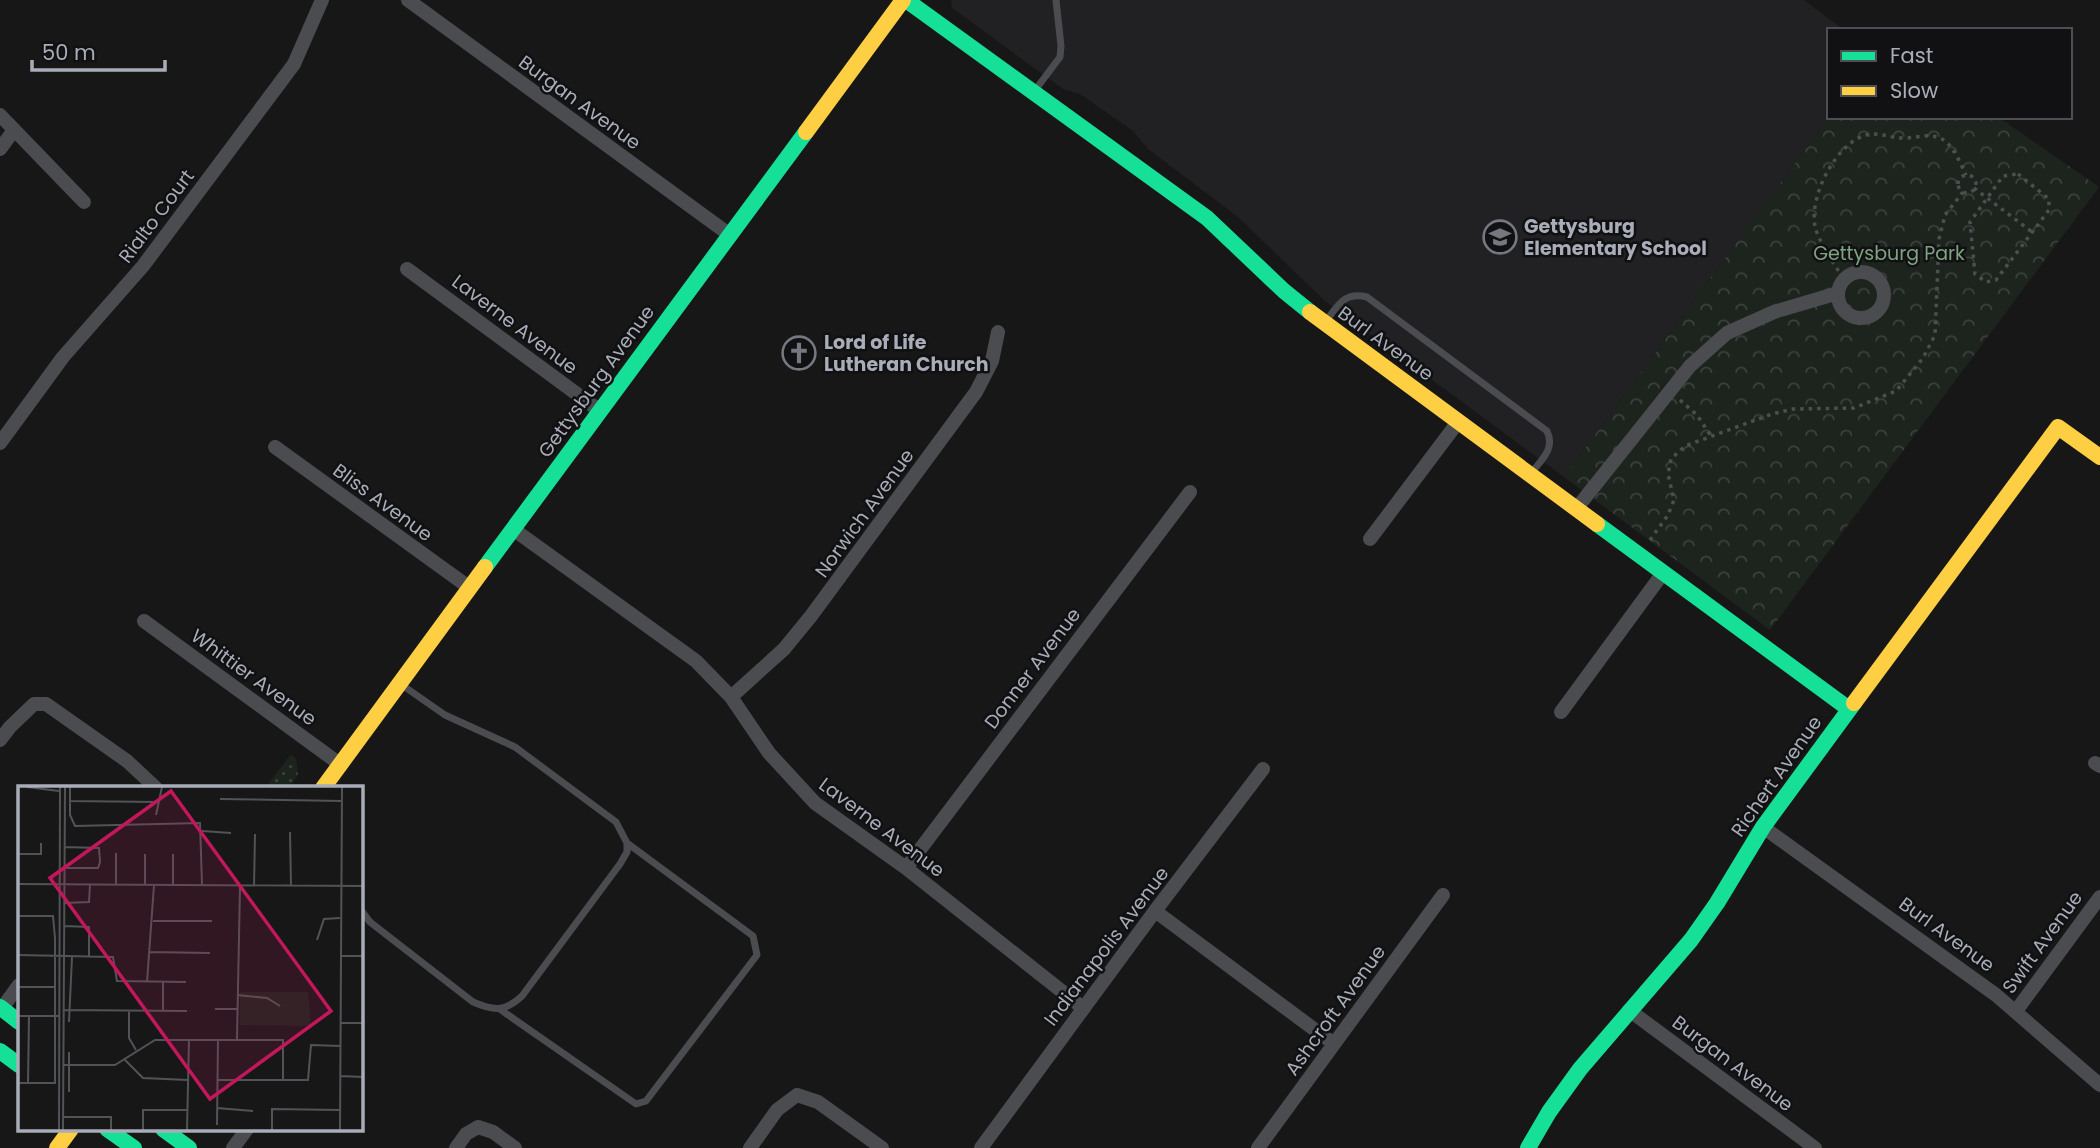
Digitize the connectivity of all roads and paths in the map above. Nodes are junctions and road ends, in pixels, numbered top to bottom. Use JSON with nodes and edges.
{"nodes":[{"id":1,"x":323,"y":0,"type":"edge"},
{"id":2,"x":408,"y":0,"type":"edge"},
{"id":3,"x":905,"y":0,"type":"edge"},
{"id":4,"x":1056,"y":0,"type":"edge"},
{"id":5,"x":1034,"y":93,"type":"junction"},
{"id":6,"x":0,"y":115,"type":"edge"},
{"id":7,"x":14,"y":130,"type":"junction"},
{"id":8,"x":0,"y":149,"type":"edge"},
{"id":9,"x":1966,"y":175,"type":"junction"},
{"id":10,"x":1975,"y":188,"type":"junction"},
{"id":11,"x":1963,"y":192,"type":"junction"},
{"id":12,"x":1987,"y":198,"type":"junction"},
{"id":13,"x":84,"y":202,"type":"dead end"},
{"id":14,"x":2032,"y":232,"type":"junction"},
{"id":15,"x":730,"y":235,"type":"junction"},
{"id":16,"x":407,"y":269,"type":"dead end"},
{"id":17,"x":1841,"y":286,"type":"joint"},
{"id":18,"x":1324,"y":323,"type":"junction"},
{"id":19,"x":998,"y":332,"type":"dead end"},
{"id":20,"x":1671,"y":391,"type":"junction"},
{"id":21,"x":600,"y":411,"type":"junction"},
{"id":22,"x":1458,"y":422,"type":"junction"},
{"id":23,"x":1711,"y":436,"type":"junction"},
{"id":24,"x":0,"y":443,"type":"edge"},
{"id":25,"x":275,"y":447,"type":"dead end"},
{"id":26,"x":2100,"y":457,"type":"edge"},
{"id":27,"x":1530,"y":475,"type":"junction"},
{"id":28,"x":1190,"y":492,"type":"dead end"},
{"id":29,"x":1576,"y":509,"type":"junction"},
{"id":30,"x":513,"y":529,"type":"junction"},
{"id":31,"x":1370,"y":539,"type":"dead end"},
{"id":32,"x":1639,"y":556,"type":"junction"},
{"id":33,"x":1663,"y":573,"type":"junction"},
{"id":34,"x":470,"y":588,"type":"junction"},
{"id":35,"x":144,"y":621,"type":"dead end"},
{"id":36,"x":400,"y":684,"type":"junction"},
{"id":37,"x":731,"y":697,"type":"junction"},
{"id":38,"x":1849,"y":709,"type":"junction"},
{"id":39,"x":1561,"y":712,"type":"dead end"},
{"id":40,"x":0,"y":740,"type":"edge"},
{"id":41,"x":341,"y":765,"type":"junction"},
{"id":42,"x":1263,"y":769,"type":"dead end"},
{"id":43,"x":154,"y":786,"type":"edge"},
{"id":44,"x":325,"y":786,"type":"edge"},
{"id":45,"x":1763,"y":827,"type":"junction"},
{"id":46,"x":627,"y":843,"type":"junction"},
{"id":47,"x":906,"y":868,"type":"junction"},
{"id":48,"x":1443,"y":895,"type":"dead end"},
{"id":49,"x":2100,"y":897,"type":"edge"},
{"id":50,"x":1155,"y":911,"type":"junction"},
{"id":51,"x":362,"y":912,"type":"edge"},
{"id":52,"x":18,"y":986,"type":"edge"},
{"id":53,"x":1083,"y":1007,"type":"junction"},
{"id":54,"x":1,"y":1008,"type":"edge"},
{"id":55,"x":501,"y":1010,"type":"junction"},
{"id":56,"x":1629,"y":1010,"type":"junction"},
{"id":57,"x":2016,"y":1011,"type":"junction"},
{"id":58,"x":18,"y":1020,"type":"edge"},
{"id":59,"x":1334,"y":1044,"type":"junction"},
{"id":60,"x":0,"y":1051,"type":"edge"},
{"id":61,"x":18,"y":1064,"type":"edge"},
{"id":62,"x":2100,"y":1085,"type":"edge"},
{"id":63,"x":70,"y":1130,"type":"edge"},
{"id":64,"x":108,"y":1130,"type":"edge"},
{"id":65,"x":164,"y":1130,"type":"edge"},
{"id":66,"x":246,"y":1130,"type":"edge"},
{"id":67,"x":57,"y":1148,"type":"edge"},
{"id":68,"x":134,"y":1148,"type":"edge"},
{"id":69,"x":190,"y":1148,"type":"edge"},
{"id":70,"x":233,"y":1148,"type":"edge"},
{"id":71,"x":456,"y":1148,"type":"edge"},
{"id":72,"x":515,"y":1148,"type":"edge"},
{"id":73,"x":750,"y":1148,"type":"edge"},
{"id":74,"x":881,"y":1148,"type":"edge"},
{"id":75,"x":981,"y":1148,"type":"edge"},
{"id":76,"x":1258,"y":1148,"type":"edge"},
{"id":77,"x":1528,"y":1148,"type":"edge"},
{"id":78,"x":1815,"y":1148,"type":"edge"}],
"edges":[{"from":1,"to":24,"type":"street","name":"Rialto Court"},
{"from":2,"to":15,"type":"street","name":"Burgan Avenue"},
{"from":3,"to":5,"type":"street","name":"Burl Avenue"},
{"from":3,"to":15,"type":"street","name":"Gettysburg Avenue"},
{"from":4,"to":5,"type":"lane"},
{"from":5,"to":18,"type":"street","name":"Burl Avenue"},
{"from":6,"to":7,"type":"street"},
{"from":7,"to":8,"type":"street"},
{"from":7,"to":13,"type":"street"},
{"from":9,"to":10,"type":"path"},
{"from":9,"to":11,"type":"path"},
{"from":9,"to":17,"type":"path"},
{"from":10,"to":11,"type":"path"},
{"from":10,"to":12,"type":"path"},
{"from":11,"to":23,"type":"path"},
{"from":12,"to":14,"type":"path"},
{"from":12,"to":14,"type":"path"},
{"from":12,"to":14,"type":"path"},
{"from":15,"to":21,"type":"street","name":"Gettysburg Avenue"},
{"from":16,"to":21,"type":"street","name":"Laverne Avenue"},
{"from":17,"to":20,"type":"street"},
{"from":18,"to":22,"type":"street","name":"Burl Avenue"},
{"from":18,"to":27,"type":"lane"},
{"from":19,"to":37,"type":"street","name":"Norwich Avenue"},
{"from":20,"to":23,"type":"path"},
{"from":20,"to":29,"type":"street"},
{"from":21,"to":30,"type":"street","name":"Gettysburg Avenue"},
{"from":22,"to":27,"type":"street","name":"Burl Avenue"},
{"from":22,"to":31,"type":"street"},
{"from":23,"to":32,"type":"path"},
{"from":25,"to":34,"type":"street","name":"Bliss Avenue"},
{"from":26,"to":38,"type":"street","name":"Richert Avenue"},
{"from":27,"to":29,"type":"street","name":"Burl Avenue"},
{"from":28,"to":47,"type":"street","name":"Donner Avenue"},
{"from":29,"to":32,"type":"street","name":"Burl Avenue"},
{"from":30,"to":34,"type":"street","name":"Gettysburg Avenue"},
{"from":30,"to":37,"type":"street","name":"Laverne Avenue"},
{"from":32,"to":33,"type":"street","name":"Burl Avenue"},
{"from":33,"to":38,"type":"street","name":"Burl Avenue"},
{"from":33,"to":39,"type":"street"},
{"from":34,"to":36,"type":"street","name":"Gettysburg Avenue"},
{"from":35,"to":41,"type":"street","name":"Whittier Avenue"},
{"from":36,"to":41,"type":"street","name":"Gettysburg Avenue"},
{"from":36,"to":46,"type":"lane"},
{"from":37,"to":47,"type":"street","name":"Laverne Avenue"},
{"from":38,"to":45,"type":"street","name":"Richert Avenue"},
{"from":40,"to":43,"type":"street"},
{"from":41,"to":44,"type":"street","name":"Gettysburg Avenue"},
{"from":42,"to":50,"type":"street","name":"Indianapolis Avenue"},
{"from":45,"to":56,"type":"street","name":"Richert Avenue"},
{"from":45,"to":57,"type":"street","name":"Burl Avenue"},
{"from":46,"to":55,"type":"lane"},
{"from":46,"to":55,"type":"lane"},
{"from":47,"to":53,"type":"street","name":"Laverne Avenue"},
{"from":48,"to":59,"type":"street","name":"Ashcroft Avenue"},
{"from":49,"to":57,"type":"street","name":"Swift Avenue"},
{"from":50,"to":53,"type":"street","name":"Indianapolis Avenue"},
{"from":50,"to":59,"type":"street"},
{"from":51,"to":55,"type":"lane"},
{"from":52,"to":54,"type":"street"},
{"from":53,"to":75,"type":"street","name":"Indianapolis Avenue"},
{"from":54,"to":58,"type":"street"},
{"from":56,"to":77,"type":"street","name":"Richert Avenue"},
{"from":56,"to":78,"type":"street","name":"Burgan Avenue"},
{"from":57,"to":62,"type":"street","name":"Burl Avenue"},
{"from":59,"to":76,"type":"street","name":"Ashcroft Avenue"},
{"from":60,"to":61,"type":"street"},
{"from":63,"to":67,"type":"street"},
{"from":64,"to":68,"type":"street"},
{"from":65,"to":69,"type":"street"},
{"from":66,"to":70,"type":"street"},
{"from":71,"to":72,"type":"street"},
{"from":73,"to":74,"type":"street"}]}
